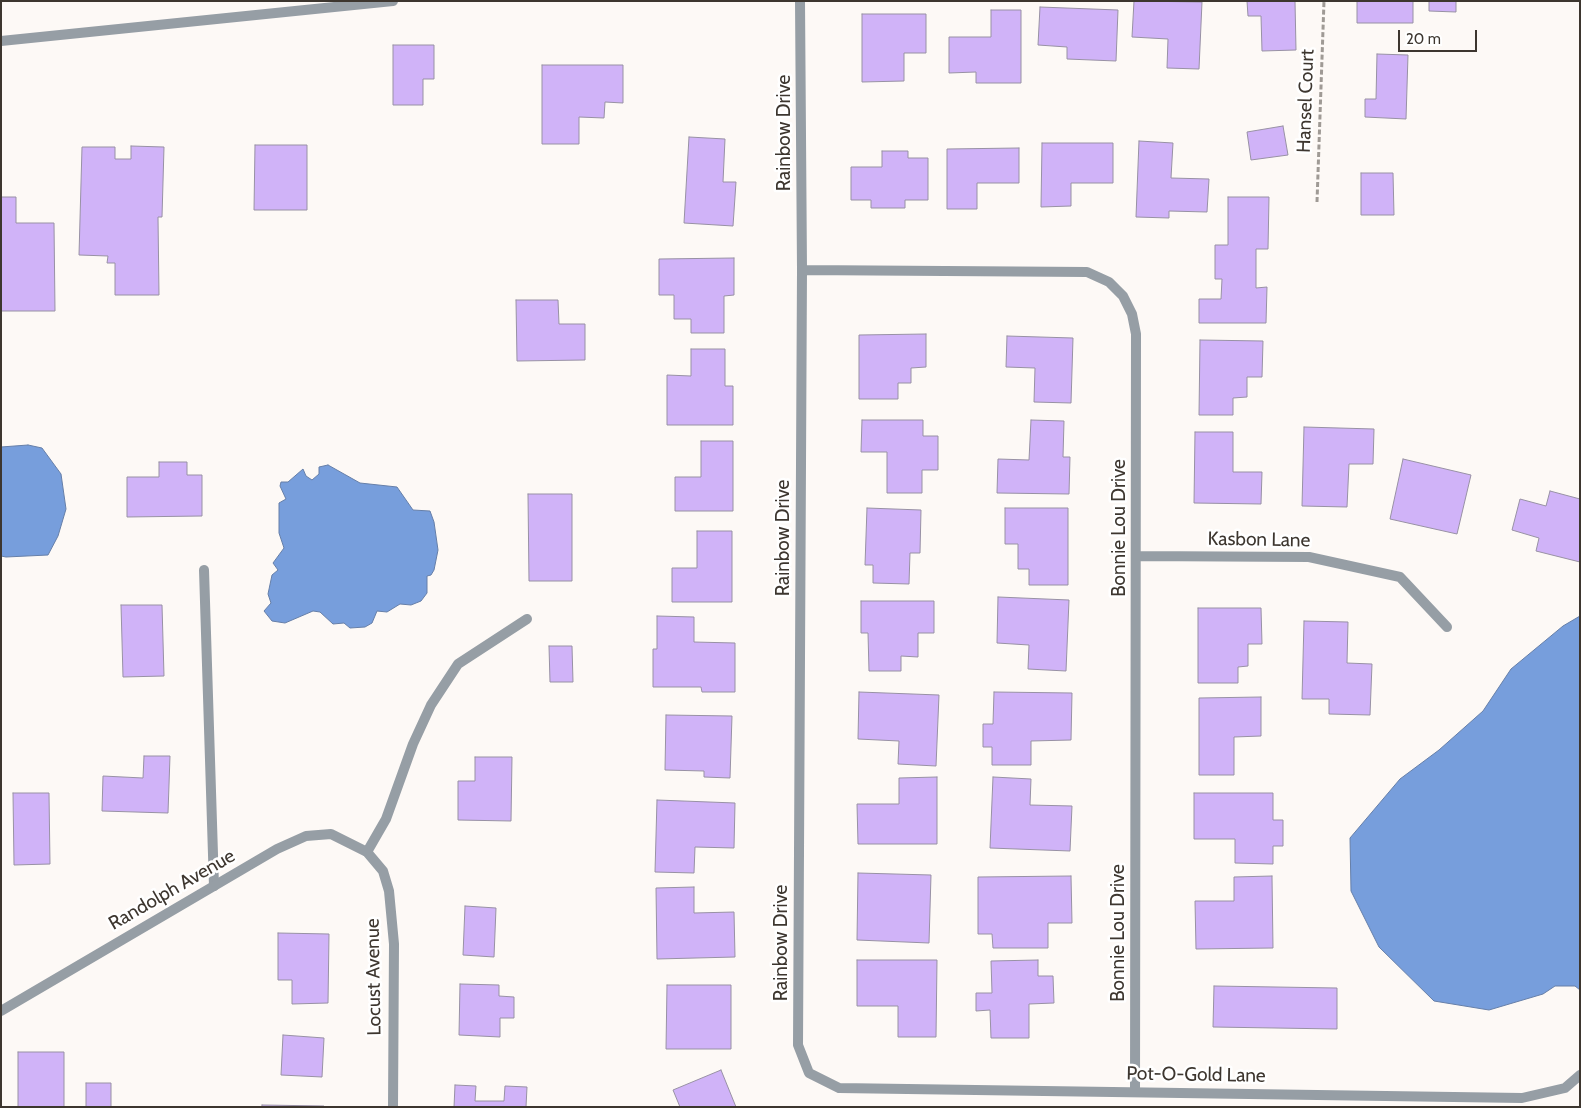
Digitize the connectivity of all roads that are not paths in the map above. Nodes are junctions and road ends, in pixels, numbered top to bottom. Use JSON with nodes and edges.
{"nodes":[{"id":1,"x":393,"y":1,"type":"edge"},
{"id":2,"x":800,"y":1,"type":"edge"},
{"id":3,"x":1,"y":41,"type":"edge"},
{"id":4,"x":802,"y":270,"type":"junction"},
{"id":5,"x":1136,"y":556,"type":"junction"},
{"id":6,"x":204,"y":570,"type":"dead end"},
{"id":7,"x":527,"y":619,"type":"dead end"},
{"id":8,"x":1447,"y":627,"type":"dead end"},
{"id":9,"x":367,"y":852,"type":"junction"},
{"id":10,"x":214,"y":886,"type":"junction"},
{"id":11,"x":1,"y":1011,"type":"edge"},
{"id":12,"x":809,"y":1073,"type":"joint"},
{"id":13,"x":1580,"y":1075,"type":"edge"},
{"id":14,"x":1135,"y":1091,"type":"junction"},
{"id":15,"x":393,"y":1107,"type":"edge"}],
"edges":[{"from":1,"to":3,"type":"street"},
{"from":2,"to":4,"type":"street","name":"Rainbow Drive"},
{"from":4,"to":5,"type":"street","name":"Bonnie Lou Drive"},
{"from":4,"to":12,"type":"street","name":"Rainbow Drive"},
{"from":5,"to":8,"type":"street","name":"Kasbon Lane"},
{"from":5,"to":14,"type":"street","name":"Bonnie Lou Drive"},
{"from":6,"to":10,"type":"street"},
{"from":7,"to":9,"type":"street"},
{"from":9,"to":10,"type":"street","name":"Randolph Avenue"},
{"from":9,"to":15,"type":"street","name":"Locust Avenue"},
{"from":10,"to":11,"type":"street","name":"Randolph Avenue"},
{"from":12,"to":14,"type":"street","name":"Pot-O-Gold Lane"},
{"from":13,"to":14,"type":"street","name":"Pot-O-Gold Lane"}]}
